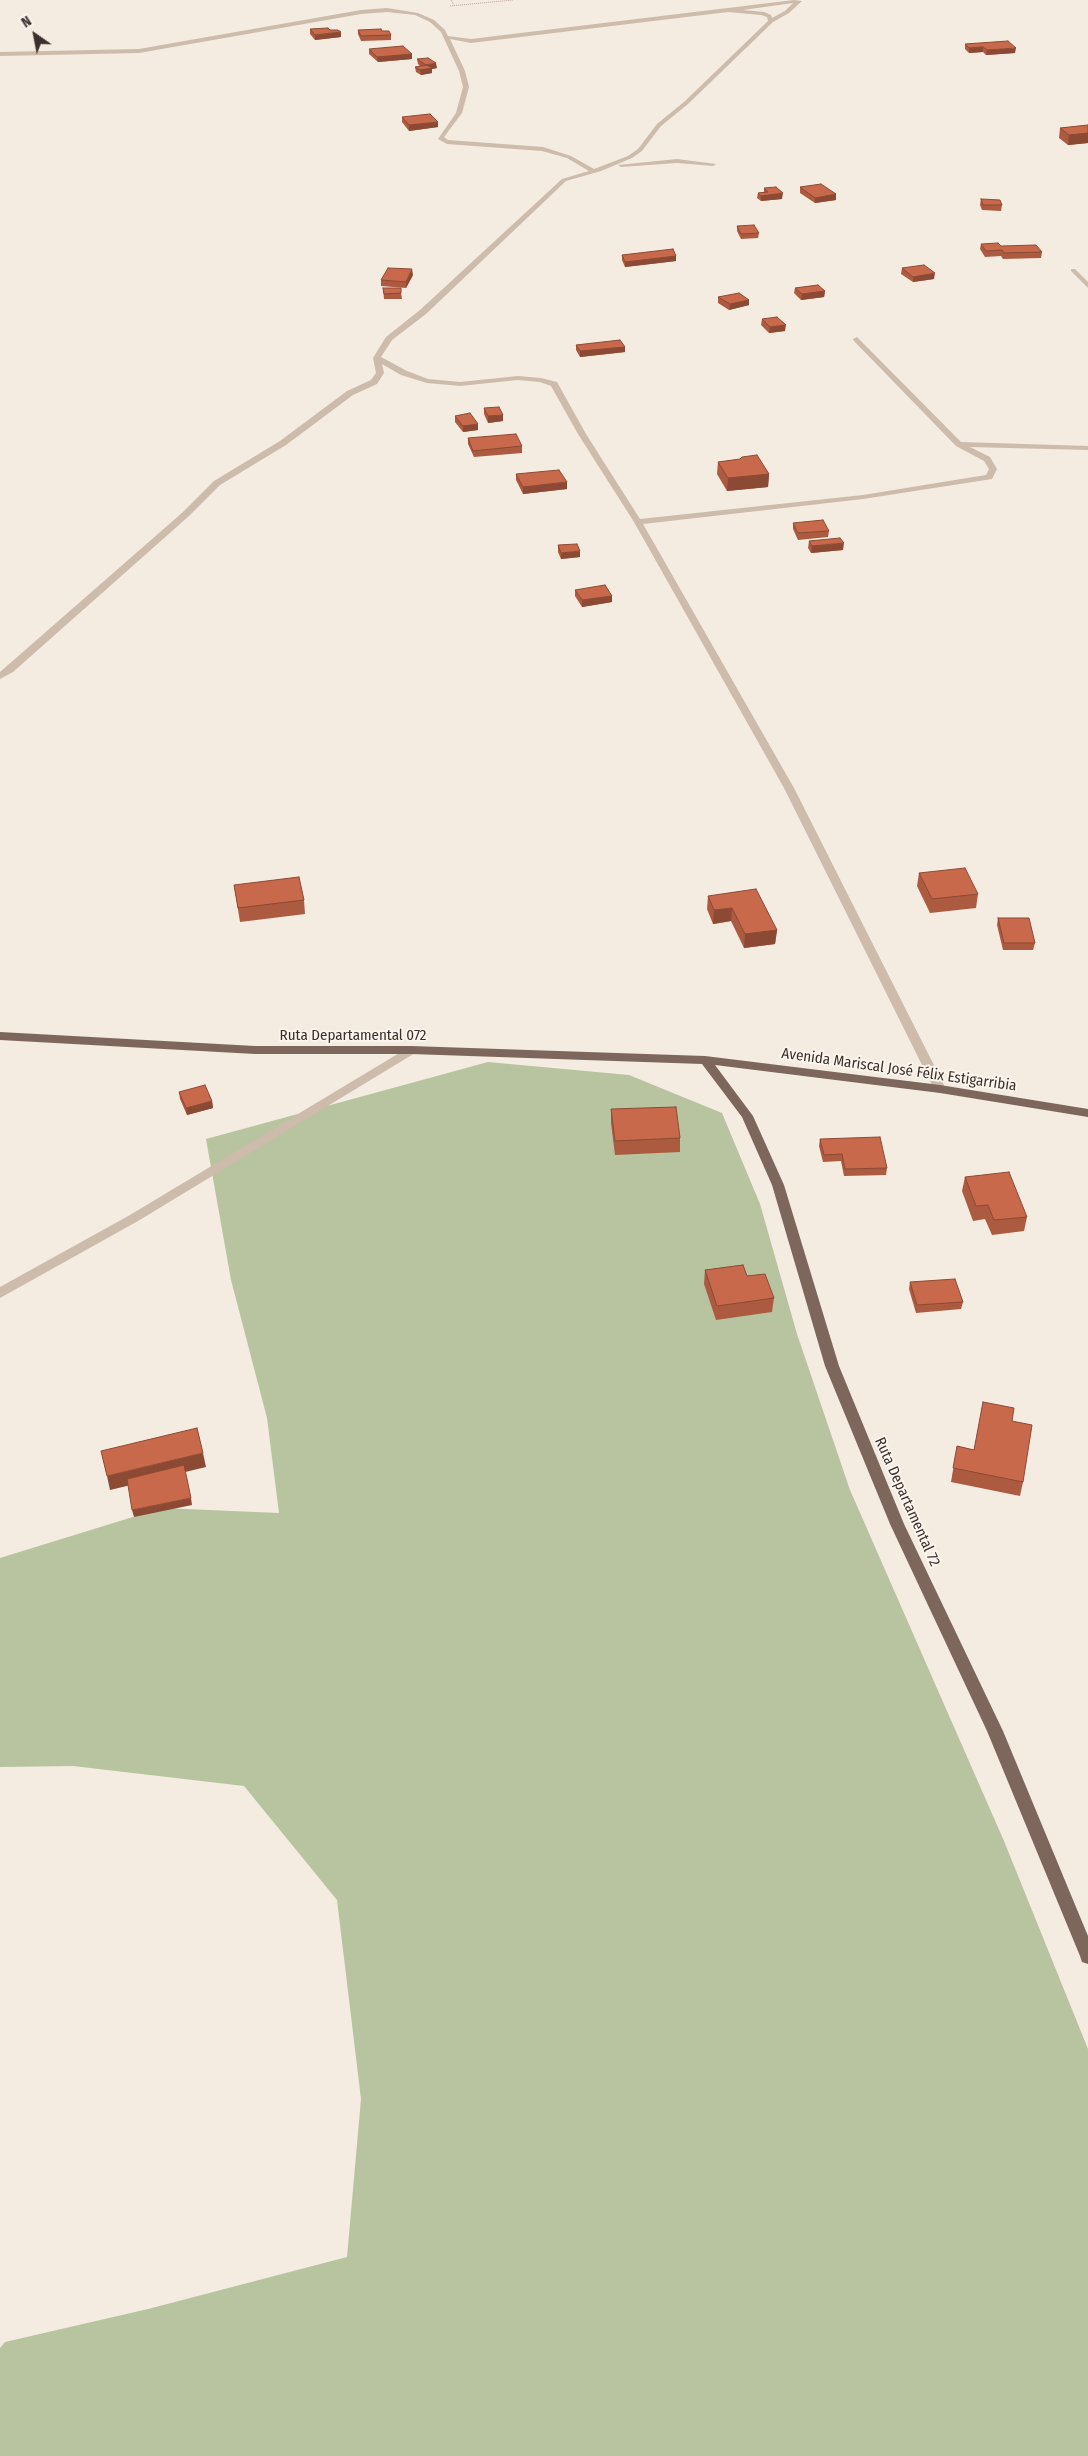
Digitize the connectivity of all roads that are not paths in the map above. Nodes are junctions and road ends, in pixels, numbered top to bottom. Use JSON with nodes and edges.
{"nodes":[{"id":1,"x":799,"y":0,"type":"edge"},
{"id":2,"x":728,"y":10,"type":"junction"},
{"id":3,"x":771,"y":21,"type":"junction"},
{"id":4,"x":445,"y":37,"type":"junction"},
{"id":5,"x":0,"y":54,"type":"edge"},
{"id":6,"x":713,"y":164,"type":"dead end"},
{"id":7,"x":594,"y":171,"type":"junction"},
{"id":8,"x":1073,"y":270,"type":"dead end"},
{"id":9,"x":1088,"y":286,"type":"edge"},
{"id":10,"x":857,"y":339,"type":"dead end"},
{"id":11,"x":377,"y":358,"type":"junction"},
{"id":12,"x":959,"y":444,"type":"junction"},
{"id":13,"x":1088,"y":448,"type":"edge"},
{"id":14,"x":638,"y":522,"type":"junction"},
{"id":15,"x":0,"y":663,"type":"edge"},
{"id":16,"x":10,"y":670,"type":"junction"},
{"id":17,"x":0,"y":676,"type":"edge"},
{"id":18,"x":0,"y":1036,"type":"edge"},
{"id":19,"x":411,"y":1050,"type":"junction"},
{"id":20,"x":705,"y":1060,"type":"junction"},
{"id":21,"x":940,"y":1089,"type":"junction"},
{"id":22,"x":1088,"y":1113,"type":"edge"},
{"id":23,"x":0,"y":1294,"type":"edge"},
{"id":24,"x":1088,"y":1956,"type":"edge"}],
"edges":[{"from":1,"to":2,"type":"street"},
{"from":1,"to":3,"type":"street"},
{"from":2,"to":3,"type":"street"},
{"from":2,"to":4,"type":"street"},
{"from":3,"to":7,"type":"street"},
{"from":4,"to":5,"type":"street"},
{"from":4,"to":7,"type":"street"},
{"from":6,"to":7,"type":"street"},
{"from":7,"to":11,"type":"street"},
{"from":8,"to":9,"type":"street"},
{"from":10,"to":12,"type":"street"},
{"from":11,"to":14,"type":"street"},
{"from":11,"to":16,"type":"street"},
{"from":12,"to":13,"type":"street"},
{"from":12,"to":14,"type":"street"},
{"from":14,"to":21,"type":"street"},
{"from":15,"to":16,"type":"street"},
{"from":16,"to":17,"type":"street"},
{"from":18,"to":19,"type":"main road","name":"Ruta Departamental 072"},
{"from":19,"to":20,"type":"main road","name":"Ruta Departamental 072"},
{"from":19,"to":23,"type":"street"},
{"from":20,"to":21,"type":"main road","name":"Avenida Mariscal José Félix Estigarribia"},
{"from":20,"to":24,"type":"main road","name":"Ruta Departamental 72"},
{"from":21,"to":22,"type":"main road","name":"Avenida Mariscal José Félix Estigarribia"}]}
